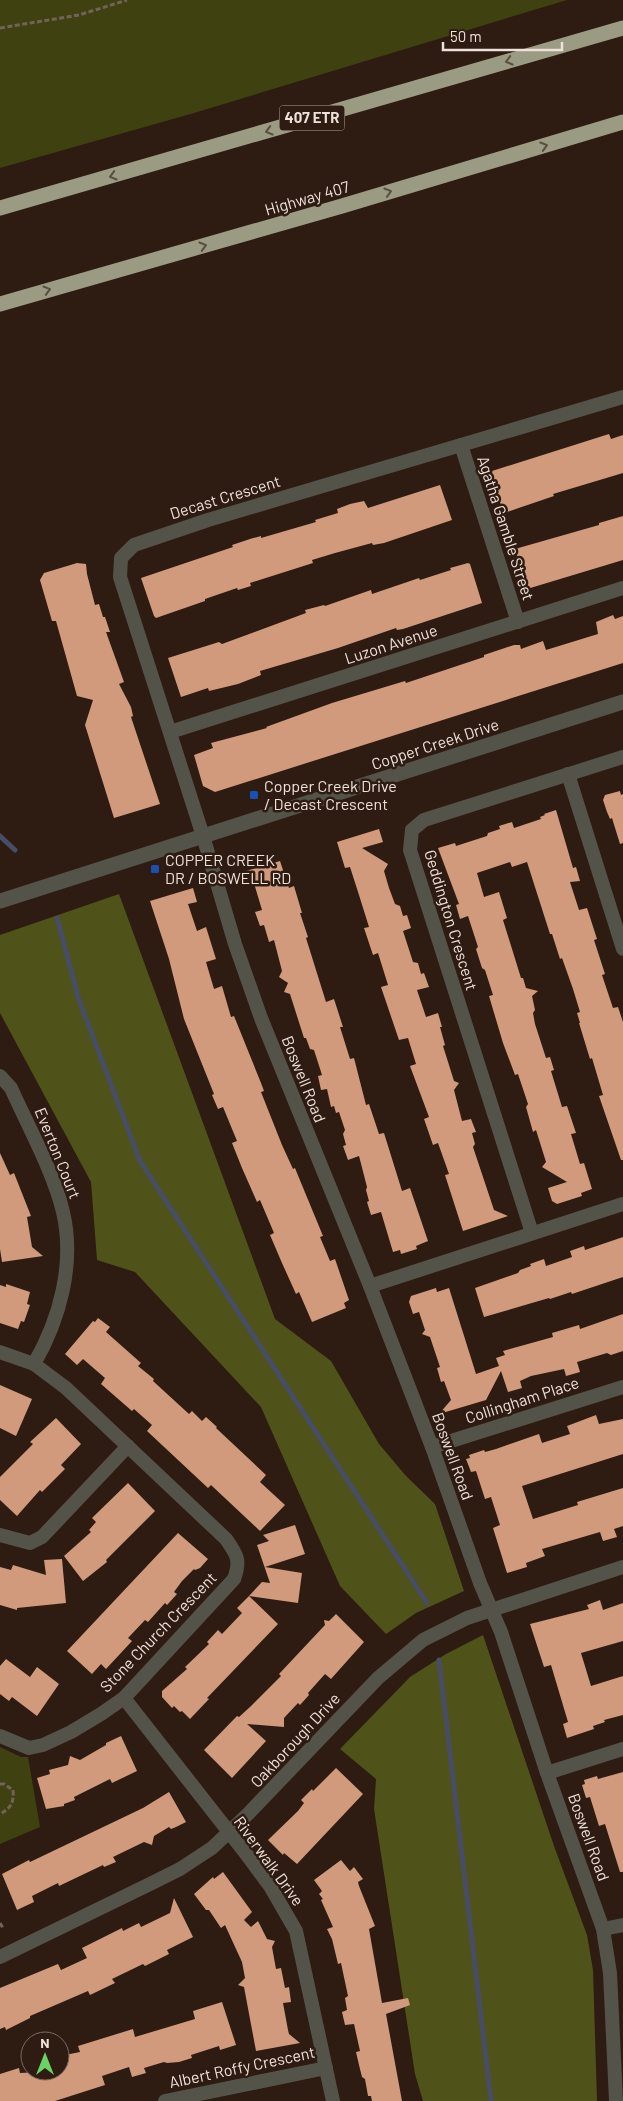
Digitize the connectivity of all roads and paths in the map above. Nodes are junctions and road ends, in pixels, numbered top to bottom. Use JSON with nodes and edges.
{"nodes":[{"id":1,"x":128,"y":0,"type":"edge"},
{"id":2,"x":0,"y":28,"type":"edge"},
{"id":3,"x":623,"y":28,"type":"edge"},
{"id":4,"x":623,"y":122,"type":"edge"},
{"id":5,"x":0,"y":208,"type":"edge"},
{"id":6,"x":0,"y":304,"type":"edge"},
{"id":7,"x":623,"y":397,"type":"edge"},
{"id":8,"x":461,"y":445,"type":"junction"},
{"id":9,"x":623,"y":588,"type":"edge"},
{"id":10,"x":518,"y":622,"type":"junction"},
{"id":11,"x":623,"y":702,"type":"edge"},
{"id":12,"x":170,"y":732,"type":"junction"},
{"id":13,"x":623,"y":756,"type":"edge"},
{"id":14,"x":568,"y":774,"type":"junction"},
{"id":15,"x":203,"y":836,"type":"junction"},
{"id":16,"x":0,"y":902,"type":"edge"},
{"id":17,"x":623,"y":948,"type":"edge"},
{"id":18,"x":0,"y":1076,"type":"edge"},
{"id":19,"x":623,"y":1204,"type":"edge"},
{"id":20,"x":532,"y":1233,"type":"junction"},
{"id":21,"x":370,"y":1286,"type":"junction"},
{"id":22,"x":0,"y":1352,"type":"edge"},
{"id":23,"x":34,"y":1364,"type":"junction"},
{"id":24,"x":623,"y":1386,"type":"edge"},
{"id":25,"x":128,"y":1446,"type":"junction"},
{"id":26,"x":432,"y":1447,"type":"junction"},
{"id":27,"x":0,"y":1535,"type":"edge"},
{"id":28,"x":623,"y":1567,"type":"edge"},
{"id":29,"x":492,"y":1610,"type":"junction"},
{"id":30,"x":124,"y":1698,"type":"junction"},
{"id":31,"x":0,"y":1736,"type":"edge"},
{"id":32,"x":623,"y":1749,"type":"edge"},
{"id":33,"x":547,"y":1773,"type":"junction"},
{"id":34,"x":0,"y":1784,"type":"edge"},
{"id":35,"x":0,"y":1814,"type":"edge"},
{"id":36,"x":229,"y":1833,"type":"junction"},
{"id":37,"x":0,"y":1923,"type":"edge"},
{"id":38,"x":623,"y":1925,"type":"edge"},
{"id":39,"x":3,"y":1928,"type":"dead end"},
{"id":40,"x":603,"y":1929,"type":"junction"},
{"id":41,"x":0,"y":1957,"type":"edge"},
{"id":42,"x":326,"y":2068,"type":"junction"},
{"id":43,"x":618,"y":2074,"type":"edge"},
{"id":44,"x":164,"y":2101,"type":"edge"},
{"id":45,"x":333,"y":2101,"type":"edge"},
{"id":46,"x":616,"y":2101,"type":"edge"}],
"edges":[{"from":1,"to":2,"type":"path"},
{"from":3,"to":5,"type":"highway","number":"407 ETR","one_way":true},
{"from":6,"to":4,"type":"highway","name":"Highway 407","one_way":true},
{"from":7,"to":8,"type":"street","name":"Decast Crescent"},
{"from":8,"to":10,"type":"street","name":"Agatha Gamble Street"},
{"from":8,"to":12,"type":"street","name":"Decast Crescent"},
{"from":9,"to":10,"type":"street","name":"Luzon Avenue"},
{"from":10,"to":12,"type":"street","name":"Luzon Avenue"},
{"from":11,"to":15,"type":"street","name":"Copper Creek Drive"},
{"from":12,"to":15,"type":"street","name":"Decast Crescent"},
{"from":13,"to":14,"type":"street","name":"Geddington Crescent"},
{"from":14,"to":17,"type":"street"},
{"from":14,"to":20,"type":"street","name":"Geddington Crescent"},
{"from":15,"to":16,"type":"street","name":"Copper Creek Drive"},
{"from":15,"to":21,"type":"street","name":"Boswell Road"},
{"from":18,"to":23,"type":"street","name":"Everton Court"},
{"from":19,"to":20,"type":"street"},
{"from":20,"to":21,"type":"street"},
{"from":21,"to":26,"type":"street","name":"Boswell Road"},
{"from":22,"to":23,"type":"street","name":"Stone Church Crescent"},
{"from":23,"to":25,"type":"street","name":"Stone Church Crescent"},
{"from":24,"to":26,"type":"street","name":"Collingham Place"},
{"from":25,"to":27,"type":"street"},
{"from":25,"to":30,"type":"street","name":"Stone Church Crescent"},
{"from":26,"to":29,"type":"street","name":"Boswell Road"},
{"from":28,"to":29,"type":"street","name":"Oakborough Drive"},
{"from":29,"to":33,"type":"street","name":"Boswell Road"},
{"from":29,"to":36,"type":"street","name":"Oakborough Drive"},
{"from":30,"to":31,"type":"street","name":"Stone Church Crescent"},
{"from":30,"to":36,"type":"street","name":"Riverwalk Drive"},
{"from":32,"to":33,"type":"street"},
{"from":33,"to":40,"type":"street","name":"Boswell Road"},
{"from":34,"to":35,"type":"path"},
{"from":36,"to":41,"type":"street","name":"Oakborough Drive"},
{"from":36,"to":42,"type":"street","name":"Riverwalk Drive"},
{"from":37,"to":39,"type":"path"},
{"from":38,"to":40,"type":"street"},
{"from":40,"to":43,"type":"street","name":"Boswell Road"},
{"from":42,"to":44,"type":"street","name":"Albert Roffy Crescent"},
{"from":42,"to":45,"type":"street","name":"Riverwalk Drive"},
{"from":43,"to":46,"type":"street","name":"Boswell Road"}]}
